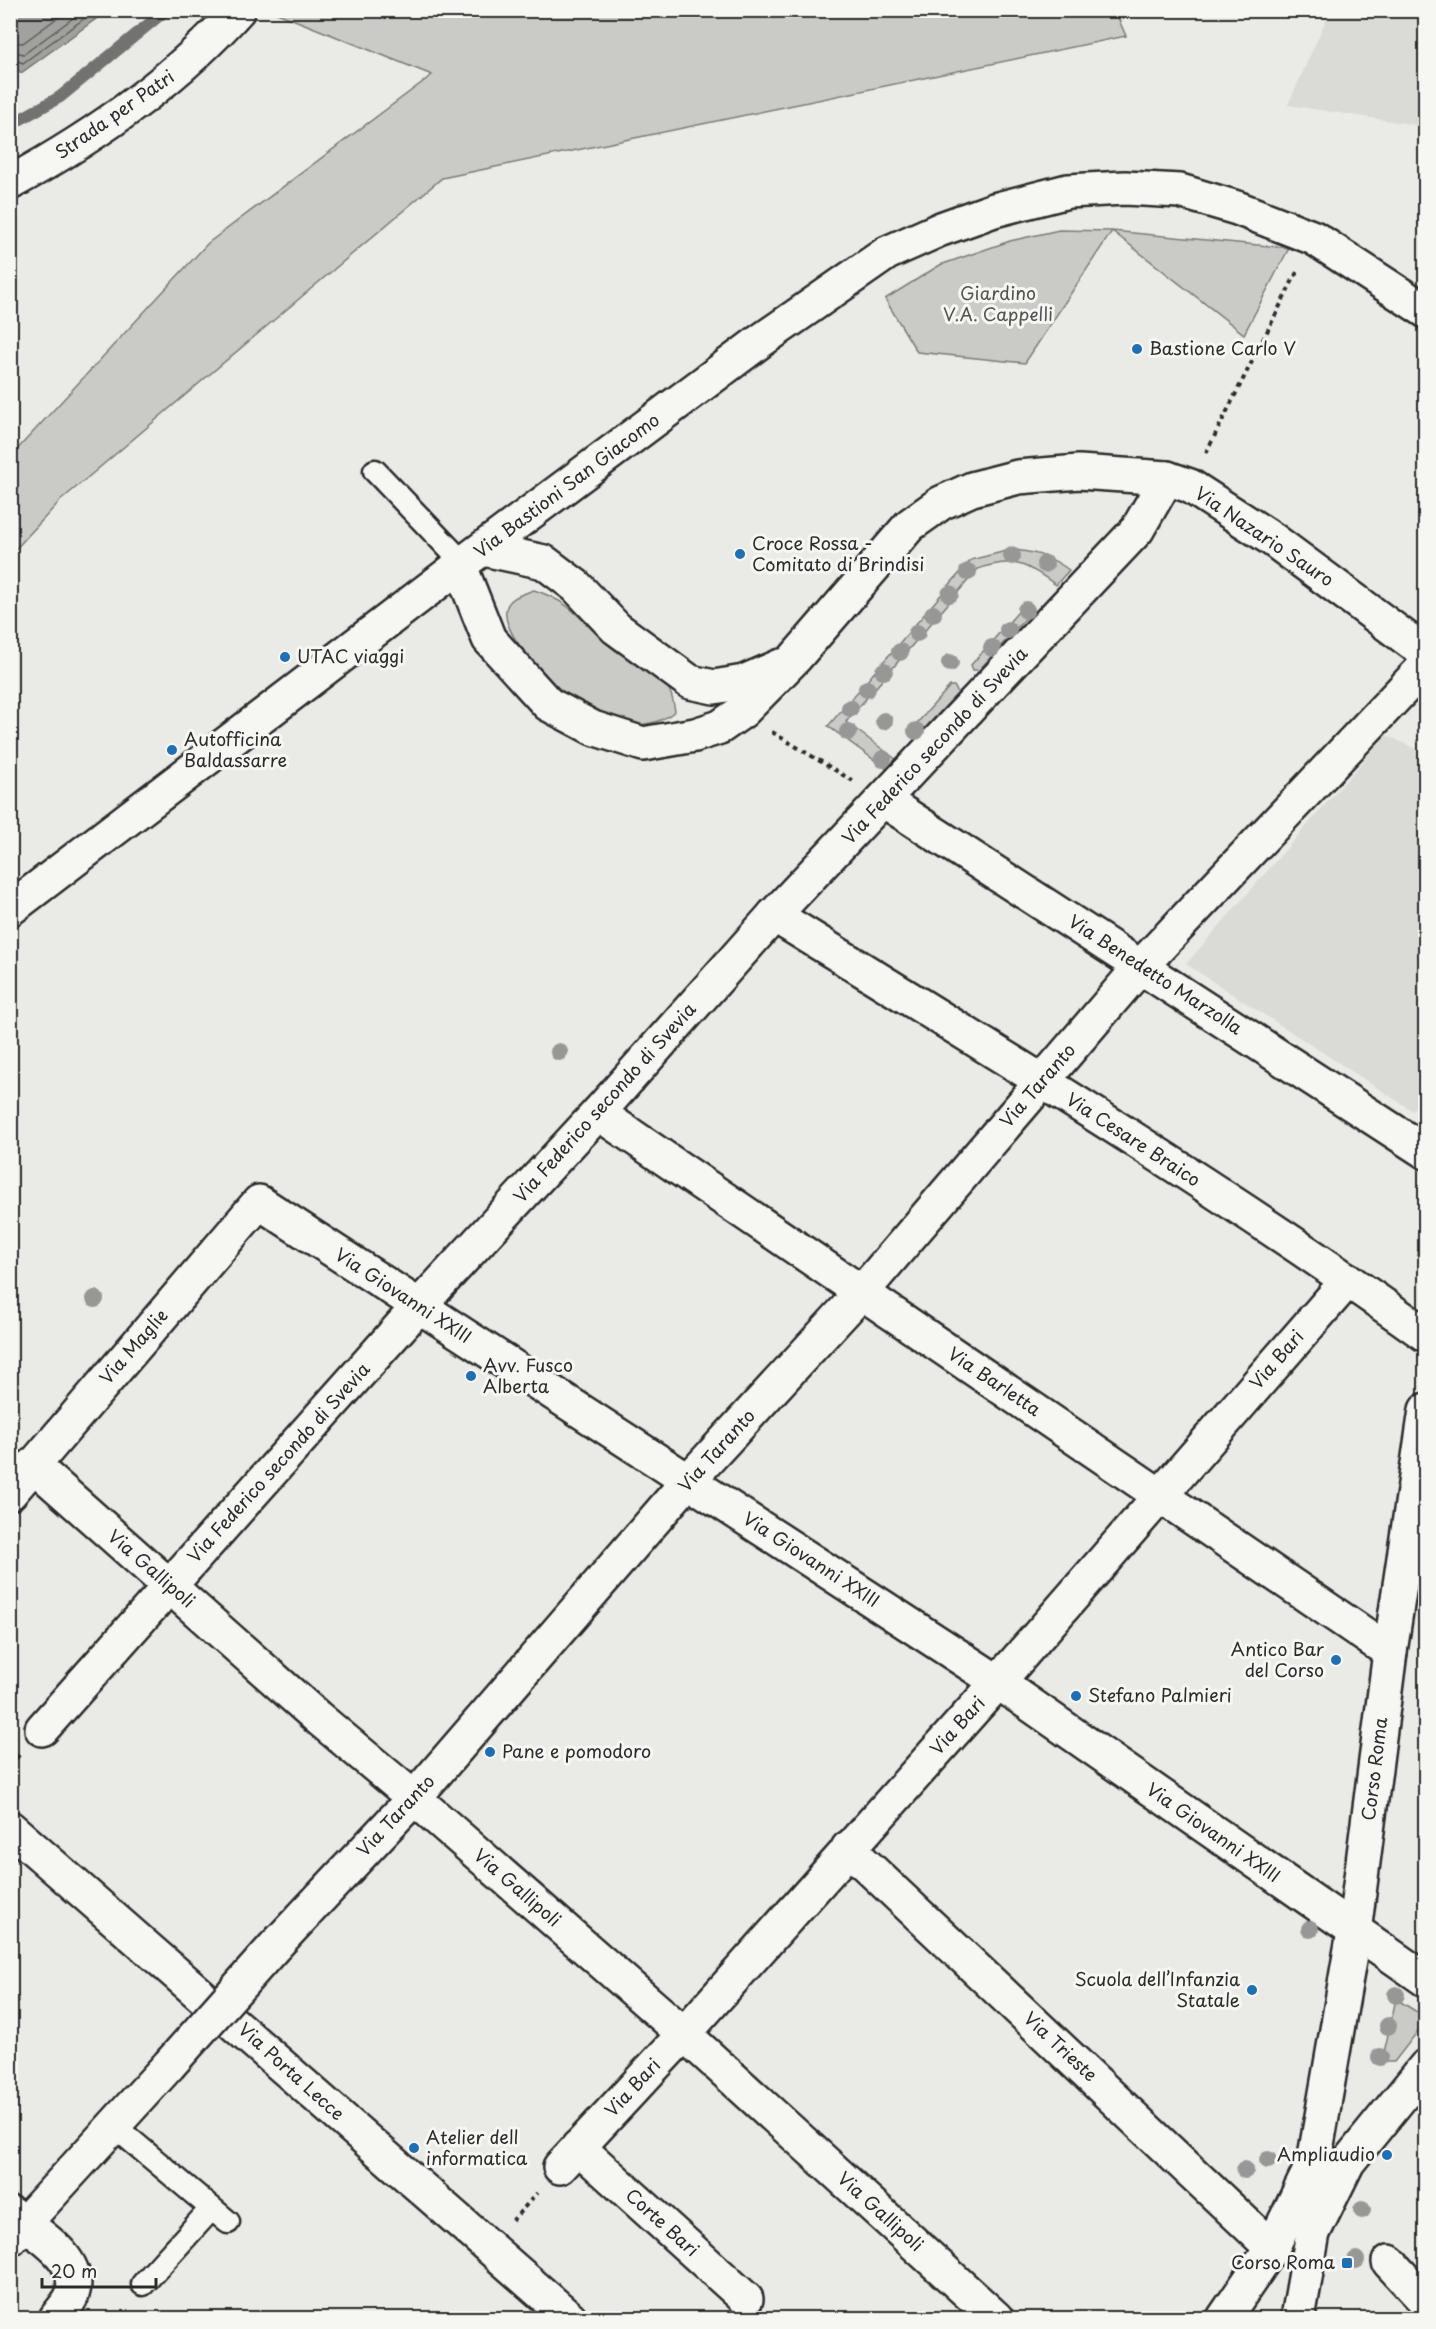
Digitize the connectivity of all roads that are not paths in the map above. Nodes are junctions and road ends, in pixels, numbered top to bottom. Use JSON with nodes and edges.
{"nodes":[{"id":1,"x":238,"y":10,"type":"edge"},
{"id":2,"x":10,"y":183,"type":"edge"},
{"id":3,"x":1425,"y":311,"type":"edge"},
{"id":4,"x":375,"y":471,"type":"dead end"},
{"id":5,"x":1179,"y":482,"type":"junction"},
{"id":6,"x":469,"y":559,"type":"junction"},
{"id":7,"x":1425,"y":653,"type":"edge"},
{"id":8,"x":795,"y":658,"type":"junction"},
{"id":9,"x":1425,"y":665,"type":"edge"},
{"id":10,"x":883,"y":800,"type":"junction"},
{"id":11,"x":10,"y":909,"type":"edge"},
{"id":12,"x":774,"y":915,"type":"junction"},
{"id":13,"x":1141,"y":966,"type":"junction"},
{"id":14,"x":1042,"y":1080,"type":"junction"},
{"id":15,"x":598,"y":1113,"type":"junction"},
{"id":16,"x":1425,"y":1152,"type":"edge"},
{"id":17,"x":259,"y":1202,"type":"joint"},
{"id":18,"x":1348,"y":1280,"type":"junction"},
{"id":19,"x":862,"y":1292,"type":"junction"},
{"id":20,"x":419,"y":1306,"type":"junction"},
{"id":21,"x":1425,"y":1335,"type":"edge"},
{"id":22,"x":1425,"y":1410,"type":"edge"},
{"id":23,"x":33,"y":1465,"type":"junction"},
{"id":24,"x":688,"y":1481,"type":"junction"},
{"id":25,"x":10,"y":1493,"type":"edge"},
{"id":26,"x":1159,"y":1495,"type":"junction"},
{"id":27,"x":171,"y":1587,"type":"junction"},
{"id":28,"x":1390,"y":1652,"type":"junction"},
{"id":29,"x":998,"y":1682,"type":"junction"},
{"id":30,"x":42,"y":1729,"type":"dead end"},
{"id":31,"x":414,"y":1798,"type":"junction"},
{"id":32,"x":10,"y":1828,"type":"edge"},
{"id":33,"x":848,"y":1848,"type":"junction"},
{"id":34,"x":1354,"y":1932,"type":"junction"},
{"id":35,"x":1425,"y":1980,"type":"edge"},
{"id":36,"x":684,"y":2034,"type":"junction"},
{"id":37,"x":1425,"y":2066,"type":"edge"},
{"id":38,"x":114,"y":2126,"type":"junction"},
{"id":39,"x":569,"y":2157,"type":"joint"},
{"id":40,"x":15,"y":2225,"type":"edge"},
{"id":41,"x":1272,"y":2247,"type":"junction"},
{"id":42,"x":1389,"y":2262,"type":"dead end"},
{"id":43,"x":143,"y":2284,"type":"dead end"},
{"id":44,"x":746,"y":2299,"type":"dead end"},
{"id":45,"x":1425,"y":2302,"type":"edge"},
{"id":46,"x":56,"y":2319,"type":"edge"},
{"id":47,"x":570,"y":2319,"type":"edge"},
{"id":48,"x":996,"y":2319,"type":"edge"},
{"id":49,"x":1224,"y":2319,"type":"edge"},
{"id":50,"x":1298,"y":2319,"type":"edge"}],
"edges":[{"from":1,"to":2,"type":"street","name":"Strada per Patri"},
{"from":3,"to":6,"type":"street","name":"Via Bastioni San Giacomo"},
{"from":4,"to":6,"type":"lane"},
{"from":5,"to":7,"type":"street","name":"Via Nazario Sauro"},
{"from":5,"to":8,"type":"street","name":"Via Nazario Sauro"},
{"from":5,"to":10,"type":"street","name":"Via Federico secondo di Svevia"},
{"from":6,"to":8,"type":"street","name":"Via Nazario Sauro"},
{"from":6,"to":8,"type":"street","name":"Via Nazario Sauro"},
{"from":6,"to":11,"type":"street","name":"Via Bastioni San Giacomo"},
{"from":9,"to":13,"type":"street","name":"Via Taranto"},
{"from":10,"to":12,"type":"street","name":"Via Federico secondo di Svevia"},
{"from":10,"to":13,"type":"street","name":"Via Benedetto Marzolla"},
{"from":12,"to":14,"type":"street","name":"Via Cesare Braico"},
{"from":12,"to":15,"type":"street","name":"Via Federico secondo di Svevia"},
{"from":13,"to":14,"type":"street","name":"Via Taranto"},
{"from":13,"to":16,"type":"street","name":"Via Benedetto Marzolla"},
{"from":14,"to":18,"type":"street","name":"Via Cesare Braico"},
{"from":14,"to":19,"type":"street","name":"Via Taranto"},
{"from":15,"to":19,"type":"street","name":"Via Barletta"},
{"from":15,"to":20,"type":"street","name":"Via Federico secondo di Svevia"},
{"from":17,"to":20,"type":"street","name":"Via Giovanni XXIII"},
{"from":17,"to":23,"type":"street","name":"Via Maglie"},
{"from":18,"to":21,"type":"street","name":"Via Cesare Braico"},
{"from":18,"to":26,"type":"street","name":"Via Bari"},
{"from":19,"to":24,"type":"street","name":"Via Taranto"},
{"from":19,"to":26,"type":"street","name":"Via Barletta"},
{"from":20,"to":24,"type":"street","name":"Via Giovanni XXIII"},
{"from":20,"to":27,"type":"street","name":"Via Federico secondo di Svevia"},
{"from":22,"to":28,"type":"street","name":"Corso Roma"},
{"from":23,"to":25,"type":"street","name":"Via Maglie"},
{"from":23,"to":27,"type":"street","name":"Via Gallipoli"},
{"from":24,"to":29,"type":"street","name":"Via Giovanni XXIII"},
{"from":24,"to":31,"type":"street","name":"Via Taranto"},
{"from":26,"to":28,"type":"street","name":"Via Barletta"},
{"from":26,"to":29,"type":"street","name":"Via Bari"},
{"from":27,"to":30,"type":"street","name":"Via Federico secondo di Svevia"},
{"from":27,"to":31,"type":"street","name":"Via Gallipoli"},
{"from":28,"to":34,"type":"street","name":"Corso Roma"},
{"from":29,"to":33,"type":"street","name":"Via Bari"},
{"from":29,"to":34,"type":"street","name":"Via Giovanni XXIII"},
{"from":31,"to":36,"type":"street","name":"Via Gallipoli"},
{"from":31,"to":38,"type":"street","name":"Via Taranto","bridge":true},
{"from":32,"to":47,"type":"street","name":"Via Porta Lecce"},
{"from":33,"to":36,"type":"street","name":"Via Bari"},
{"from":33,"to":41,"type":"street","name":"Via Trieste"},
{"from":34,"to":35,"type":"street","name":"Via Giovanni XXIII"},
{"from":34,"to":41,"type":"street","name":"Corso Roma"},
{"from":36,"to":39,"type":"street","name":"Via Bari"},
{"from":36,"to":48,"type":"street","name":"Via Gallipoli"},
{"from":37,"to":50,"type":"street"},
{"from":38,"to":40,"type":"street","name":"Via Taranto"},
{"from":38,"to":43,"type":"lane"},
{"from":39,"to":44,"type":"street","name":"Corte Bari"},
{"from":40,"to":46,"type":"street"},
{"from":41,"to":49,"type":"street","name":"Corso Roma"},
{"from":42,"to":45,"type":"street"}]}
